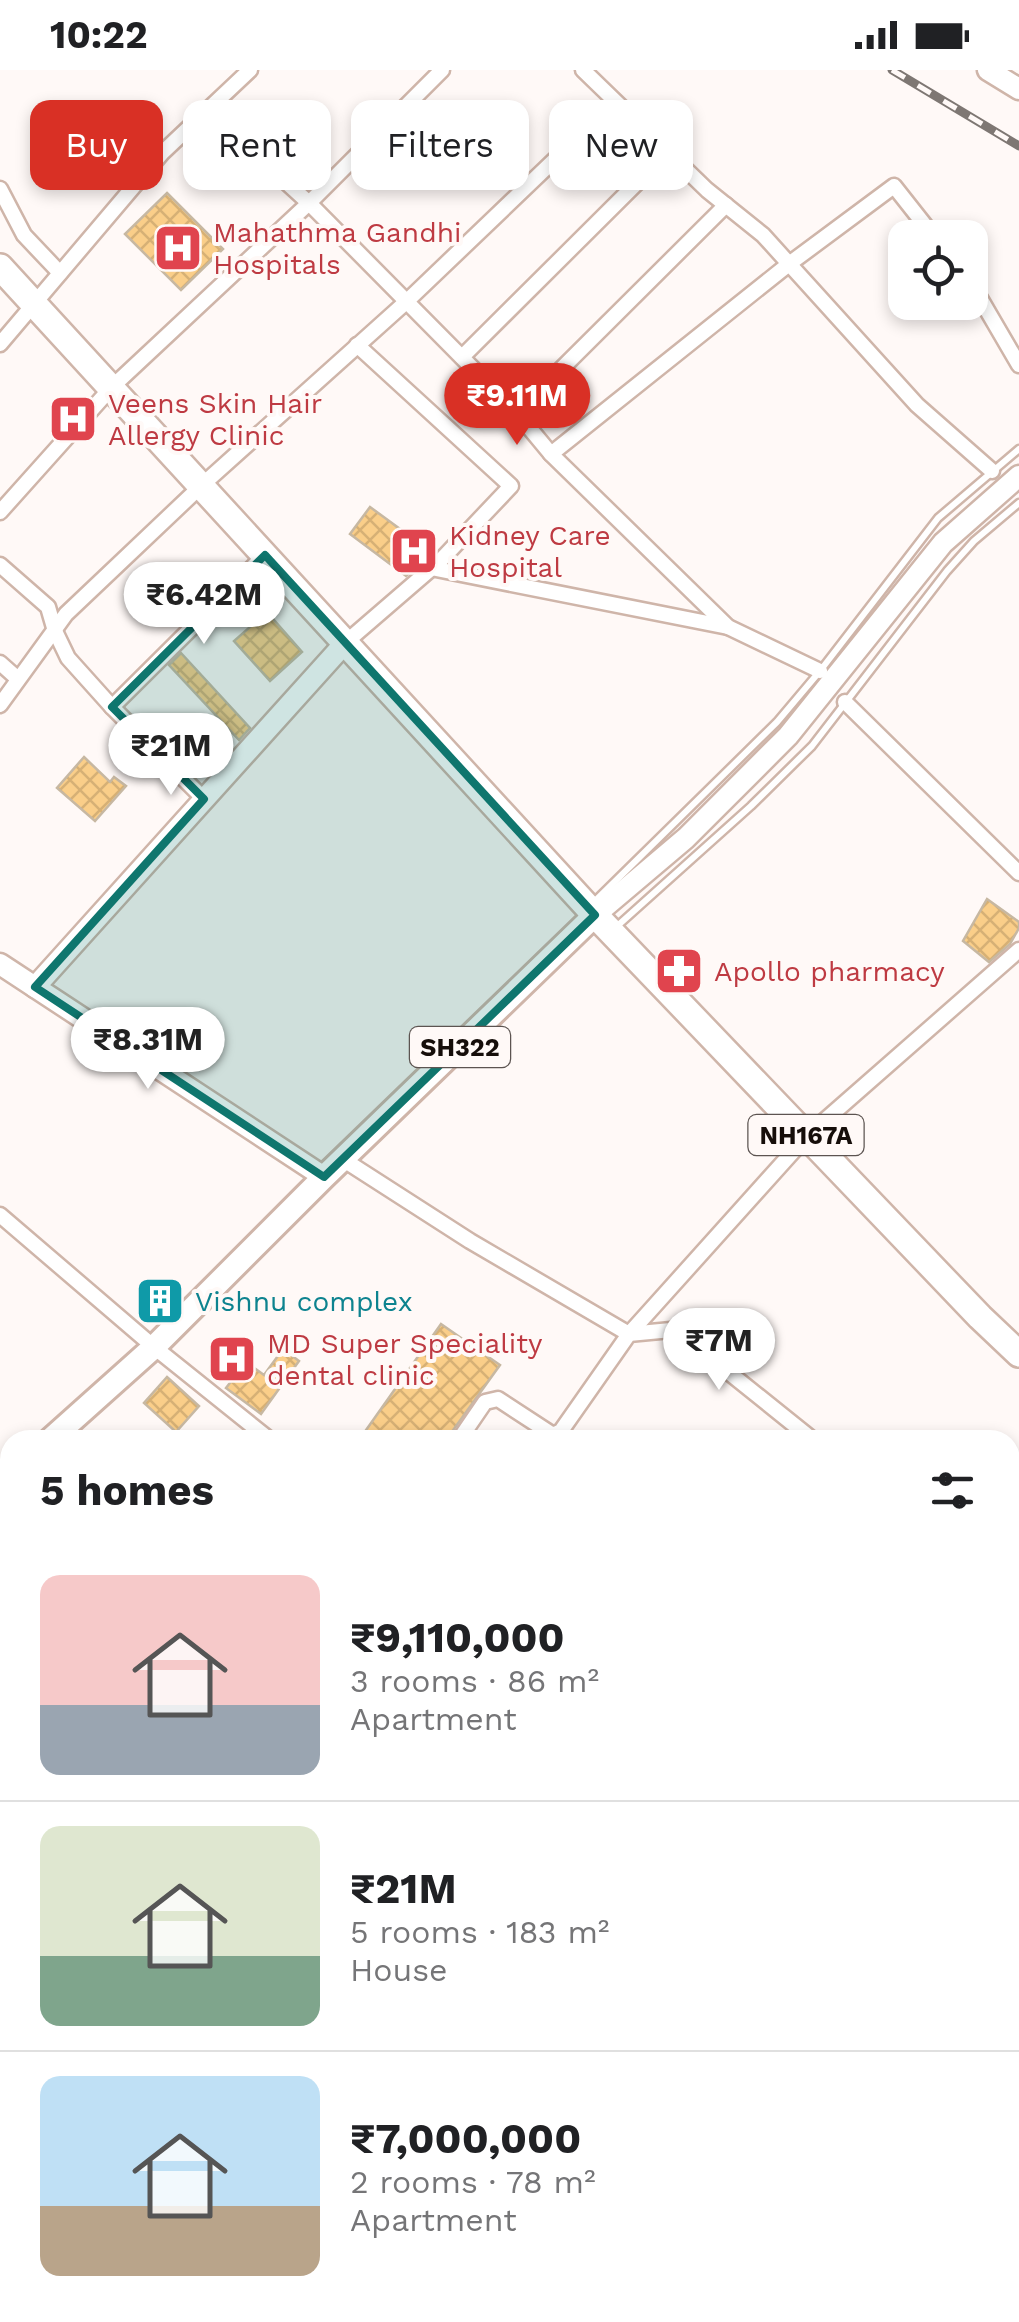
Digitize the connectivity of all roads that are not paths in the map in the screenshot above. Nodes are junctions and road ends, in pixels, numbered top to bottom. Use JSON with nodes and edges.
{"nodes":[{"id":1,"x":250,"y":70,"type":"edge"},
{"id":2,"x":442,"y":70,"type":"edge"},
{"id":3,"x":582,"y":70,"type":"edge"},
{"id":4,"x":988,"y":70,"type":"edge"},
{"id":5,"x":1019,"y":88,"type":"edge"},
{"id":6,"x":218,"y":100,"type":"edge"},
{"id":7,"x":613,"y":100,"type":"edge"},
{"id":8,"x":183,"y":133,"type":"edge"},
{"id":9,"x":549,"y":165,"type":"edge"},
{"id":10,"x":693,"y":175,"type":"edge"},
{"id":11,"x":0,"y":189,"type":"edge"},
{"id":12,"x":295,"y":190,"type":"edge"},
{"id":13,"x":630,"y":190,"type":"edge"},
{"id":14,"x":309,"y":203,"type":"junction"},
{"id":15,"x":726,"y":205,"type":"junction"},
{"id":16,"x":921,"y":220,"type":"edge"},
{"id":17,"x":789,"y":264,"type":"junction"},
{"id":18,"x":0,"y":268,"type":"edge"},
{"id":19,"x":60,"y":273,"type":"junction"},
{"id":20,"x":406,"y":302,"type":"junction"},
{"id":21,"x":34,"y":304,"type":"junction"},
{"id":22,"x":988,"y":312,"type":"edge"},
{"id":23,"x":0,"y":344,"type":"edge"},
{"id":24,"x":357,"y":345,"type":"junction"},
{"id":25,"x":462,"y":357,"type":"junction"},
{"id":26,"x":1019,"y":365,"type":"edge"},
{"id":27,"x":112,"y":388,"type":"junction"},
{"id":28,"x":517,"y":413,"type":"junction"},
{"id":29,"x":1019,"y":449,"type":"edge"},
{"id":30,"x":550,"y":454,"type":"junction"},
{"id":31,"x":992,"y":471,"type":"junction"},
{"id":32,"x":1019,"y":476,"type":"edge"},
{"id":33,"x":200,"y":486,"type":"junction"},
{"id":34,"x":1019,"y":503,"type":"edge"},
{"id":35,"x":0,"y":512,"type":"edge"},
{"id":36,"x":264,"y":555,"type":"junction"},
{"id":37,"x":0,"y":564,"type":"edge"},
{"id":38,"x":430,"y":568,"type":"junction"},
{"id":39,"x":728,"y":626,"type":"junction"},
{"id":40,"x":55,"y":631,"type":"junction"},
{"id":41,"x":345,"y":643,"type":"junction"},
{"id":42,"x":0,"y":663,"type":"edge"},
{"id":43,"x":820,"y":670,"type":"junction"},
{"id":44,"x":18,"y":680,"type":"junction"},
{"id":45,"x":845,"y":702,"type":"junction"},
{"id":46,"x":0,"y":705,"type":"edge"},
{"id":47,"x":112,"y":707,"type":"junction"},
{"id":48,"x":204,"y":799,"type":"junction"},
{"id":49,"x":1019,"y":873,"type":"edge"},
{"id":50,"x":598,"y":918,"type":"junction"},
{"id":51,"x":1019,"y":950,"type":"edge"},
{"id":52,"x":0,"y":964,"type":"edge"},
{"id":53,"x":34,"y":987,"type":"junction"},
{"id":54,"x":807,"y":1136,"type":"junction"},
{"id":55,"x":344,"y":1160,"type":"junction"},
{"id":56,"x":324,"y":1177,"type":"junction"},
{"id":57,"x":0,"y":1216,"type":"edge"},
{"id":58,"x":628,"y":1334,"type":"junction"},
{"id":59,"x":154,"y":1347,"type":"junction"},
{"id":60,"x":1019,"y":1354,"type":"edge"},
{"id":61,"x":61,"y":1430,"type":"edge"},
{"id":62,"x":258,"y":1430,"type":"edge"},
{"id":63,"x":465,"y":1430,"type":"edge"},
{"id":64,"x":545,"y":1430,"type":"edge"},
{"id":65,"x":562,"y":1430,"type":"edge"},
{"id":66,"x":801,"y":1430,"type":"edge"}],
"edges":[{"from":1,"to":6,"type":"street"},
{"from":2,"to":14,"type":"street"},
{"from":3,"to":7,"type":"street"},
{"from":4,"to":5,"type":"main road"},
{"from":8,"to":19,"type":"street"},
{"from":9,"to":20,"type":"street"},
{"from":10,"to":15,"type":"street"},
{"from":11,"to":19,"type":"street"},
{"from":12,"to":14,"type":"street"},
{"from":13,"to":25,"type":"street"},
{"from":14,"to":20,"type":"street"},
{"from":14,"to":27,"type":"street"},
{"from":15,"to":17,"type":"street"},
{"from":15,"to":28,"type":"street"},
{"from":16,"to":17,"type":"street"},
{"from":17,"to":30,"type":"street"},
{"from":17,"to":31,"type":"street"},
{"from":18,"to":21,"type":"highway","number":"NH167A"},
{"from":19,"to":21,"type":"street"},
{"from":20,"to":24,"type":"street"},
{"from":20,"to":25,"type":"street"},
{"from":21,"to":23,"type":"street"},
{"from":21,"to":27,"type":"highway","number":"NH167A"},
{"from":22,"to":26,"type":"street"},
{"from":24,"to":33,"type":"street"},
{"from":24,"to":38,"type":"street"},
{"from":25,"to":28,"type":"street"},
{"from":27,"to":33,"type":"highway","number":"NH167A"},
{"from":27,"to":35,"type":"street"},
{"from":28,"to":30,"type":"street"},
{"from":29,"to":31,"type":"lane"},
{"from":30,"to":39,"type":"street"},
{"from":31,"to":43,"type":"lane"},
{"from":32,"to":50,"type":"main road"},
{"from":33,"to":36,"type":"highway","number":"NH167A"},
{"from":33,"to":40,"type":"street"},
{"from":34,"to":45,"type":"lane"},
{"from":36,"to":41,"type":"highway","number":"NH167A"},
{"from":36,"to":47,"type":"street"},
{"from":37,"to":40,"type":"street"},
{"from":38,"to":39,"type":"street"},
{"from":38,"to":41,"type":"street"},
{"from":39,"to":43,"type":"street"},
{"from":40,"to":44,"type":"street"},
{"from":40,"to":47,"type":"street"},
{"from":41,"to":48,"type":"main road"},
{"from":41,"to":50,"type":"highway","number":"NH167A"},
{"from":42,"to":44,"type":"street"},
{"from":43,"to":50,"type":"lane"},
{"from":44,"to":46,"type":"street"},
{"from":45,"to":49,"type":"street"},
{"from":45,"to":50,"type":"lane"},
{"from":47,"to":48,"type":"street"},
{"from":48,"to":53,"type":"main road"},
{"from":50,"to":54,"type":"highway","number":"NH167A"},
{"from":50,"to":55,"type":"main road","number":"SH322"},
{"from":51,"to":54,"type":"street"},
{"from":52,"to":53,"type":"main road"},
{"from":53,"to":56,"type":"main road"},
{"from":54,"to":58,"type":"street"},
{"from":54,"to":60,"type":"highway","number":"NH167A"},
{"from":55,"to":56,"type":"main road","number":"SH322"},
{"from":55,"to":58,"type":"street"},
{"from":56,"to":59,"type":"main road","number":"SH322"},
{"from":57,"to":59,"type":"street"},
{"from":58,"to":65,"type":"street"},
{"from":58,"to":66,"type":"street"},
{"from":59,"to":61,"type":"main road","number":"SH322"},
{"from":59,"to":62,"type":"street"},
{"from":63,"to":64,"type":"street"}]}
